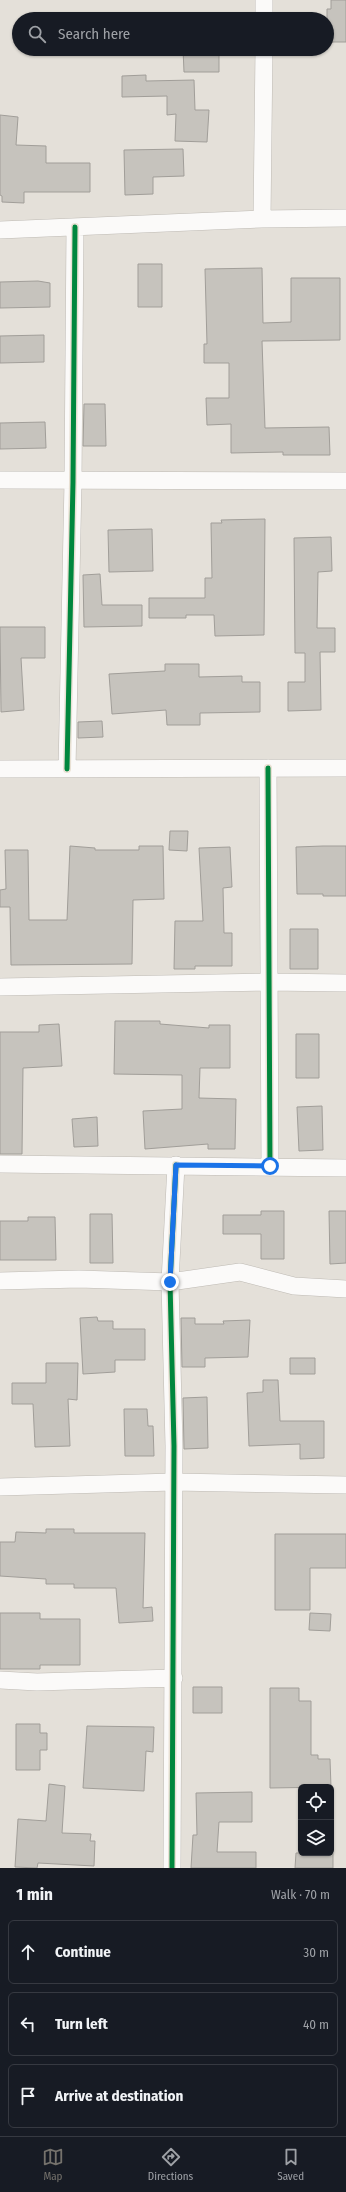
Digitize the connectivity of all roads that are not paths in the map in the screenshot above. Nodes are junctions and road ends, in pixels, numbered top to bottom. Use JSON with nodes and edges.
{"nodes":[{"id":1,"x":264,"y":0,"type":"edge"},
{"id":2,"x":264,"y":12,"type":"edge"},
{"id":3,"x":264,"y":56,"type":"edge"},
{"id":4,"x":346,"y":218,"type":"edge"},
{"id":5,"x":262,"y":219,"type":"junction"},
{"id":6,"x":75,"y":227,"type":"junction"},
{"id":7,"x":0,"y":230,"type":"edge"},
{"id":8,"x":0,"y":480,"type":"edge"},
{"id":9,"x":346,"y":481,"type":"edge"},
{"id":10,"x":73,"y":482,"type":"junction"},
{"id":11,"x":268,"y":768,"type":"junction"},
{"id":12,"x":346,"y":768,"type":"edge"},
{"id":13,"x":0,"y":769,"type":"edge"},
{"id":14,"x":68,"y":769,"type":"junction"},
{"id":15,"x":268,"y":982,"type":"junction"},
{"id":16,"x":346,"y":983,"type":"edge"},
{"id":17,"x":0,"y":988,"type":"edge"},
{"id":18,"x":0,"y":1164,"type":"edge"},
{"id":19,"x":176,"y":1165,"type":"junction"},
{"id":20,"x":270,"y":1166,"type":"junction"},
{"id":21,"x":346,"y":1168,"type":"edge"},
{"id":22,"x":0,"y":1281,"type":"edge"},
{"id":23,"x":170,"y":1282,"type":"junction"},
{"id":24,"x":346,"y":1289,"type":"edge"},
{"id":25,"x":173,"y":1482,"type":"junction"},
{"id":26,"x":346,"y":1485,"type":"edge"},
{"id":27,"x":0,"y":1487,"type":"edge"},
{"id":28,"x":174,"y":1678,"type":"junction"},
{"id":29,"x":0,"y":1680,"type":"edge"},
{"id":30,"x":172,"y":1868,"type":"edge"}],
"edges":[{"from":1,"to":2,"type":"street"},
{"from":3,"to":5,"type":"street"},
{"from":4,"to":5,"type":"street"},
{"from":5,"to":6,"type":"street"},
{"from":6,"to":7,"type":"street"},
{"from":6,"to":10,"type":"street"},
{"from":8,"to":10,"type":"street"},
{"from":9,"to":10,"type":"street"},
{"from":10,"to":14,"type":"street"},
{"from":11,"to":12,"type":"street"},
{"from":11,"to":14,"type":"street"},
{"from":11,"to":15,"type":"street"},
{"from":13,"to":14,"type":"street"},
{"from":15,"to":16,"type":"street"},
{"from":15,"to":17,"type":"street"},
{"from":15,"to":20,"type":"street"},
{"from":18,"to":19,"type":"street"},
{"from":19,"to":20,"type":"street"},
{"from":19,"to":23,"type":"street"},
{"from":20,"to":21,"type":"street"},
{"from":22,"to":23,"type":"street"},
{"from":23,"to":24,"type":"street"},
{"from":23,"to":25,"type":"street"},
{"from":25,"to":26,"type":"street"},
{"from":25,"to":27,"type":"street"},
{"from":25,"to":28,"type":"street"},
{"from":28,"to":29,"type":"street"},
{"from":28,"to":30,"type":"street"}]}
